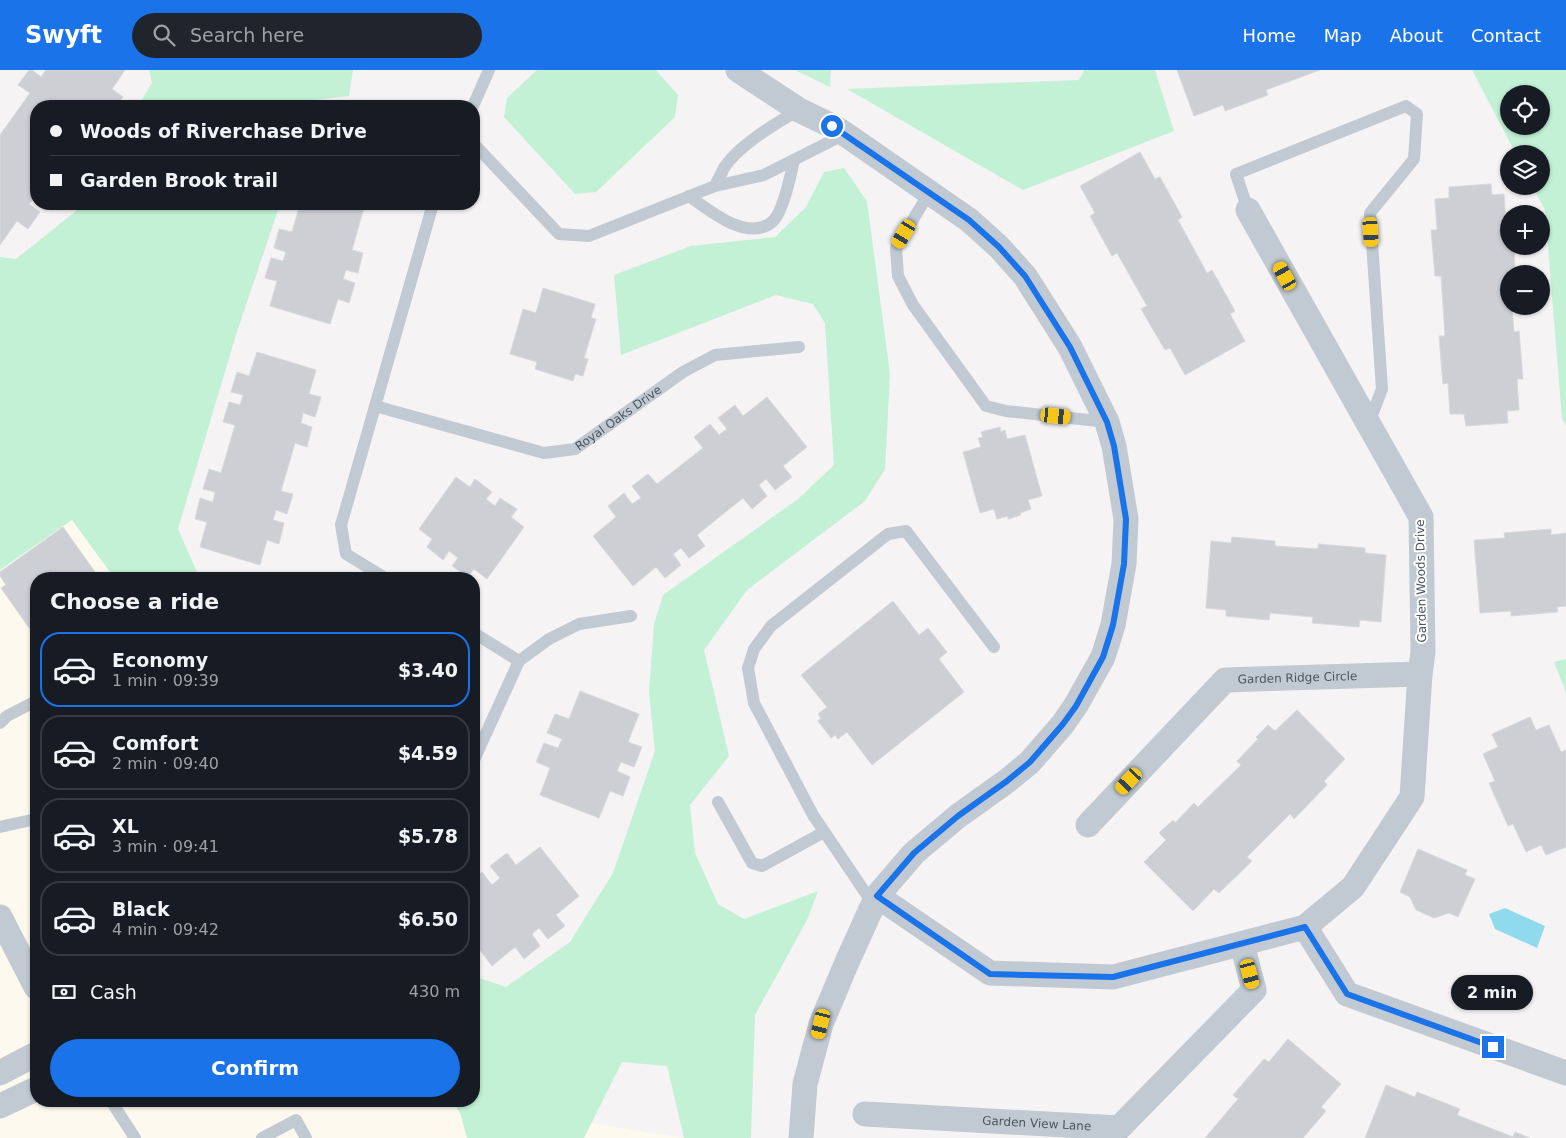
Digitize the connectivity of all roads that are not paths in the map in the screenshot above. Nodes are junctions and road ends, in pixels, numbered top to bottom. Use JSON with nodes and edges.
{"nodes":[{"id":1,"x":490,"y":70,"type":"edge"},
{"id":2,"x":738,"y":70,"type":"edge"},
{"id":3,"x":476,"y":100,"type":"edge"},
{"id":4,"x":799,"y":110,"type":"junction"},
{"id":5,"x":845,"y":134,"type":"junction"},
{"id":6,"x":480,"y":150,"type":"edge"},
{"id":7,"x":794,"y":160,"type":"junction"},
{"id":8,"x":715,"y":186,"type":"junction"},
{"id":9,"x":929,"y":193,"type":"junction"},
{"id":10,"x":689,"y":196,"type":"junction"},
{"id":11,"x":431,"y":210,"type":"edge"},
{"id":12,"x":1248,"y":210,"type":"joint"},
{"id":13,"x":800,"y":347,"type":"dead end"},
{"id":14,"x":375,"y":406,"type":"junction"},
{"id":15,"x":1107,"y":422,"type":"junction"},
{"id":16,"x":1369,"y":423,"type":"junction"},
{"id":17,"x":376,"y":572,"type":"edge"},
{"id":18,"x":631,"y":616,"type":"dead end"},
{"id":19,"x":480,"y":637,"type":"edge"},
{"id":20,"x":994,"y":647,"type":"dead end"},
{"id":21,"x":519,"y":661,"type":"junction"},
{"id":22,"x":1420,"y":674,"type":"junction"},
{"id":23,"x":30,"y":703,"type":"edge"},
{"id":24,"x":2,"y":715,"type":"edge"},
{"id":25,"x":480,"y":747,"type":"edge"},
{"id":26,"x":718,"y":802,"type":"dead end"},
{"id":27,"x":30,"y":820,"type":"edge"},
{"id":28,"x":1088,"y":825,"type":"dead end"},
{"id":29,"x":0,"y":827,"type":"edge"},
{"id":30,"x":824,"y":832,"type":"junction"},
{"id":31,"x":875,"y":900,"type":"junction"},
{"id":32,"x":0,"y":916,"type":"edge"},
{"id":33,"x":1305,"y":927,"type":"junction"},
{"id":34,"x":1242,"y":944,"type":"junction"},
{"id":35,"x":30,"y":975,"type":"edge"},
{"id":36,"x":30,"y":1057,"type":"edge"},
{"id":37,"x":0,"y":1073,"type":"edge"},
{"id":38,"x":1566,"y":1074,"type":"edge"},
{"id":39,"x":30,"y":1092,"type":"edge"},
{"id":40,"x":0,"y":1106,"type":"edge"},
{"id":41,"x":115,"y":1107,"type":"edge"},
{"id":42,"x":865,"y":1114,"type":"dead end"},
{"id":43,"x":135,"y":1138,"type":"edge"},
{"id":44,"x":262,"y":1138,"type":"edge"},
{"id":45,"x":306,"y":1138,"type":"edge"},
{"id":46,"x":801,"y":1138,"type":"edge"}],
"edges":[{"from":1,"to":3,"type":"lane"},
{"from":2,"to":4,"type":"street"},
{"from":4,"to":5,"type":"street"},
{"from":4,"to":8,"type":"lane"},
{"from":5,"to":7,"type":"lane"},
{"from":5,"to":9,"type":"street"},
{"from":6,"to":10,"type":"lane"},
{"from":7,"to":8,"type":"lane"},
{"from":7,"to":10,"type":"lane"},
{"from":8,"to":10,"type":"lane"},
{"from":9,"to":15,"type":"street"},
{"from":9,"to":15,"type":"lane"},
{"from":11,"to":14,"type":"lane"},
{"from":12,"to":16,"type":"street","name":"Garden Woods Drive"},
{"from":12,"to":16,"type":"lane"},
{"from":13,"to":14,"type":"lane","name":"Royal Oaks Drive"},
{"from":14,"to":17,"type":"lane"},
{"from":15,"to":31,"type":"street"},
{"from":16,"to":22,"type":"street","name":"Garden Woods Drive"},
{"from":18,"to":21,"type":"lane"},
{"from":19,"to":21,"type":"lane"},
{"from":20,"to":30,"type":"lane"},
{"from":21,"to":25,"type":"lane"},
{"from":22,"to":28,"type":"street","name":"Garden Ridge Circle"},
{"from":22,"to":33,"type":"street","name":"Garden Woods Drive"},
{"from":23,"to":24,"type":"lane"},
{"from":26,"to":30,"type":"lane"},
{"from":27,"to":29,"type":"lane"},
{"from":30,"to":31,"type":"lane"},
{"from":31,"to":34,"type":"street"},
{"from":31,"to":46,"type":"street"},
{"from":32,"to":35,"type":"street"},
{"from":33,"to":34,"type":"street"},
{"from":33,"to":38,"type":"street"},
{"from":34,"to":42,"type":"street","name":"Garden View Lane"},
{"from":36,"to":37,"type":"street"},
{"from":39,"to":40,"type":"street"},
{"from":41,"to":43,"type":"lane"},
{"from":44,"to":45,"type":"lane"}]}
